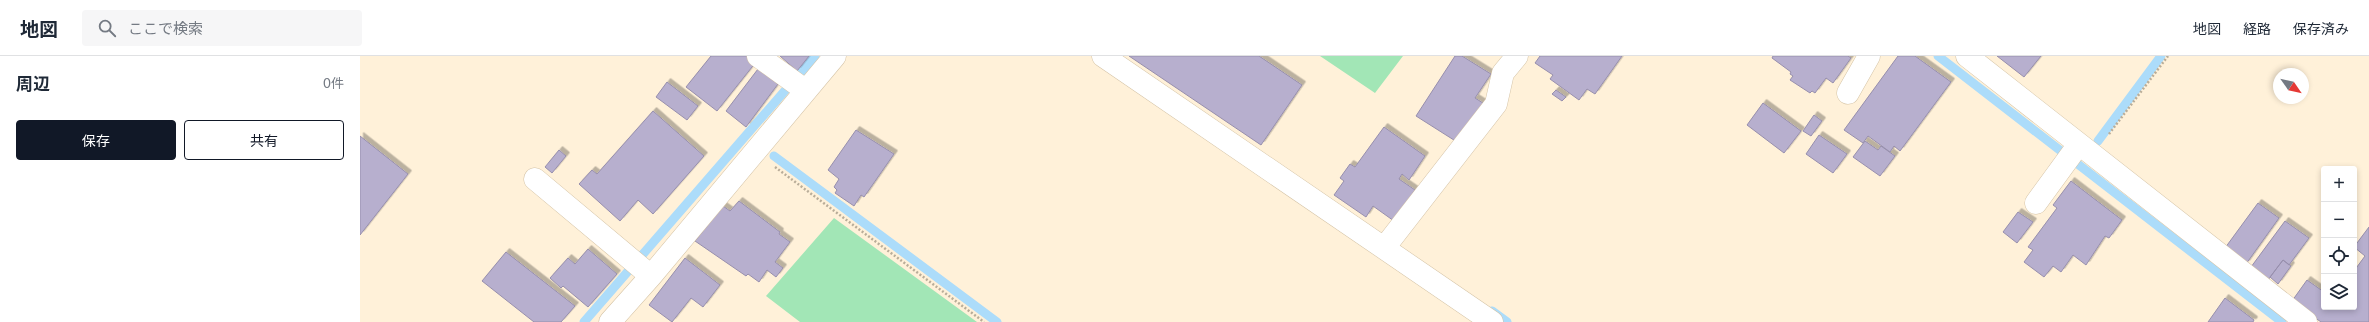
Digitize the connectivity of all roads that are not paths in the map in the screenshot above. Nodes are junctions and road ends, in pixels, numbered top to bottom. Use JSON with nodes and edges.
{"nodes":[{"id":1,"x":758,"y":56,"type":"edge"},
{"id":2,"x":835,"y":56,"type":"edge"},
{"id":3,"x":1103,"y":56,"type":"edge"},
{"id":4,"x":1517,"y":56,"type":"edge"},
{"id":5,"x":1869,"y":56,"type":"edge"},
{"id":6,"x":1967,"y":56,"type":"edge"},
{"id":7,"x":798,"y":85,"type":"junction"},
{"id":8,"x":1848,"y":93,"type":"dead end"},
{"id":9,"x":2077,"y":154,"type":"junction"},
{"id":10,"x":535,"y":179,"type":"dead end"},
{"id":11,"x":2036,"y":203,"type":"dead end"},
{"id":12,"x":1388,"y":244,"type":"junction"},
{"id":13,"x":640,"y":267,"type":"junction"},
{"id":14,"x":2295,"y":320,"type":"edge"},
{"id":15,"x":610,"y":322,"type":"edge"},
{"id":16,"x":1492,"y":322,"type":"edge"}],
"edges":[{"from":1,"to":7,"type":"street"},
{"from":2,"to":7,"type":"street"},
{"from":3,"to":12,"type":"street"},
{"from":4,"to":12,"type":"street"},
{"from":5,"to":8,"type":"street"},
{"from":6,"to":9,"type":"street"},
{"from":7,"to":13,"type":"street"},
{"from":9,"to":11,"type":"street"},
{"from":9,"to":14,"type":"street"},
{"from":10,"to":13,"type":"street"},
{"from":12,"to":16,"type":"street"},
{"from":13,"to":15,"type":"street"}]}
